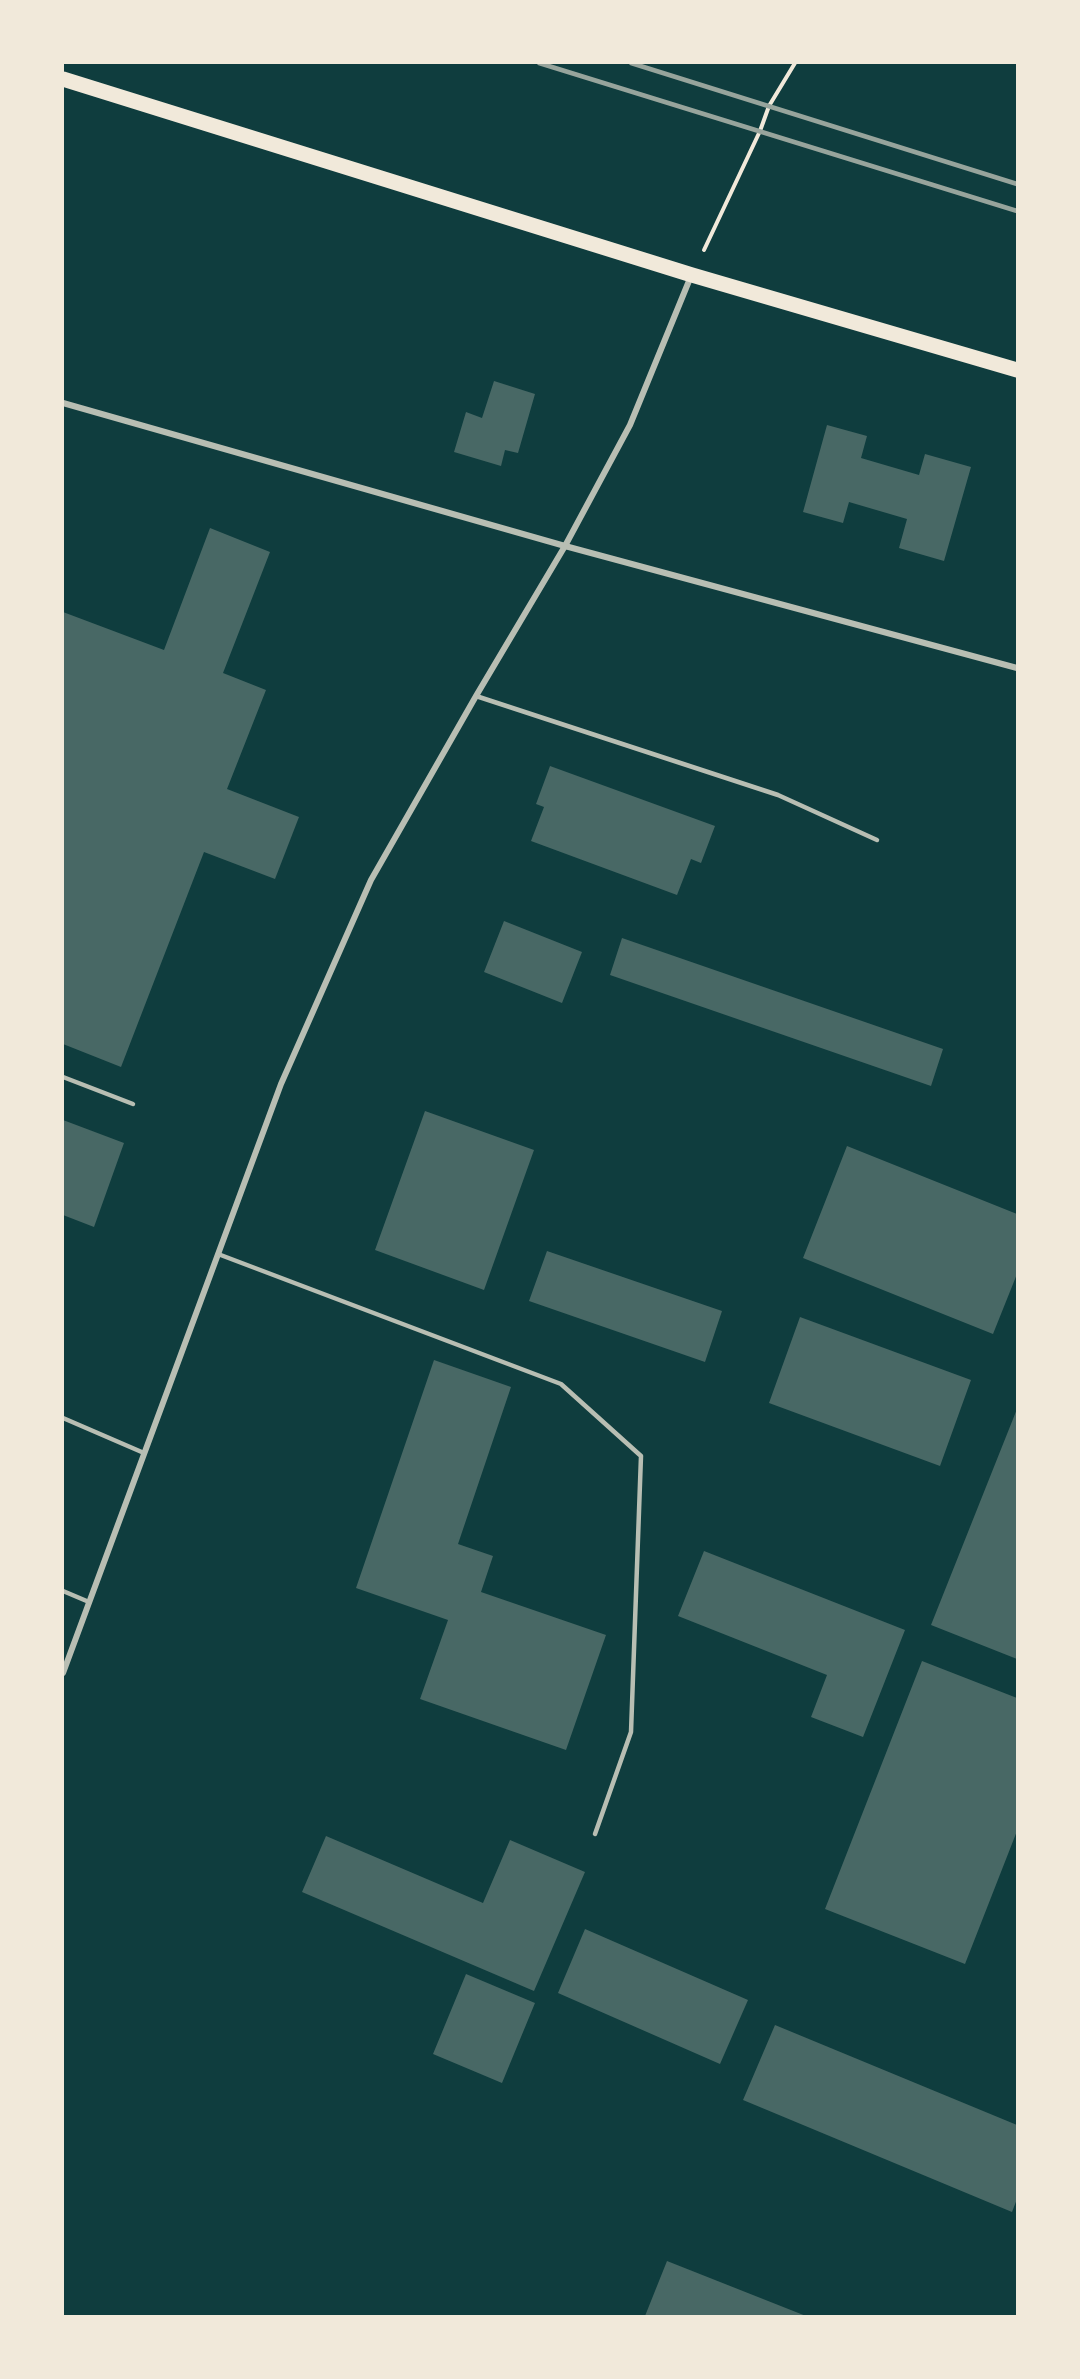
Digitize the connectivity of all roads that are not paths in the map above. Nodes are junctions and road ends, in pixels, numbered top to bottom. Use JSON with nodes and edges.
{"nodes":[{"id":1,"x":63,"y":79,"type":"edge"},
{"id":2,"x":692,"y":275,"type":"junction"},
{"id":3,"x":1017,"y":370,"type":"edge"},
{"id":4,"x":63,"y":403,"type":"edge"},
{"id":5,"x":565,"y":546,"type":"junction"},
{"id":6,"x":1017,"y":669,"type":"edge"},
{"id":7,"x":476,"y":696,"type":"junction"},
{"id":8,"x":877,"y":840,"type":"dead end"},
{"id":9,"x":63,"y":1077,"type":"edge"},
{"id":10,"x":133,"y":1104,"type":"dead end"},
{"id":11,"x":218,"y":1254,"type":"junction"},
{"id":12,"x":63,"y":1419,"type":"edge"},
{"id":13,"x":144,"y":1453,"type":"junction"},
{"id":14,"x":63,"y":1591,"type":"edge"},
{"id":15,"x":89,"y":1602,"type":"junction"},
{"id":16,"x":63,"y":1673,"type":"edge"},
{"id":17,"x":595,"y":1834,"type":"dead end"}],
"edges":[{"from":1,"to":2,"type":"main road"},
{"from":2,"to":3,"type":"main road"},
{"from":2,"to":5,"type":"street"},
{"from":4,"to":5,"type":"street"},
{"from":5,"to":6,"type":"street"},
{"from":5,"to":7,"type":"street"},
{"from":7,"to":8,"type":"lane"},
{"from":7,"to":11,"type":"street"},
{"from":9,"to":10,"type":"lane"},
{"from":11,"to":13,"type":"street"},
{"from":11,"to":17,"type":"lane"},
{"from":12,"to":13,"type":"lane"},
{"from":13,"to":15,"type":"street"},
{"from":14,"to":15,"type":"lane"},
{"from":15,"to":16,"type":"street"}]}
